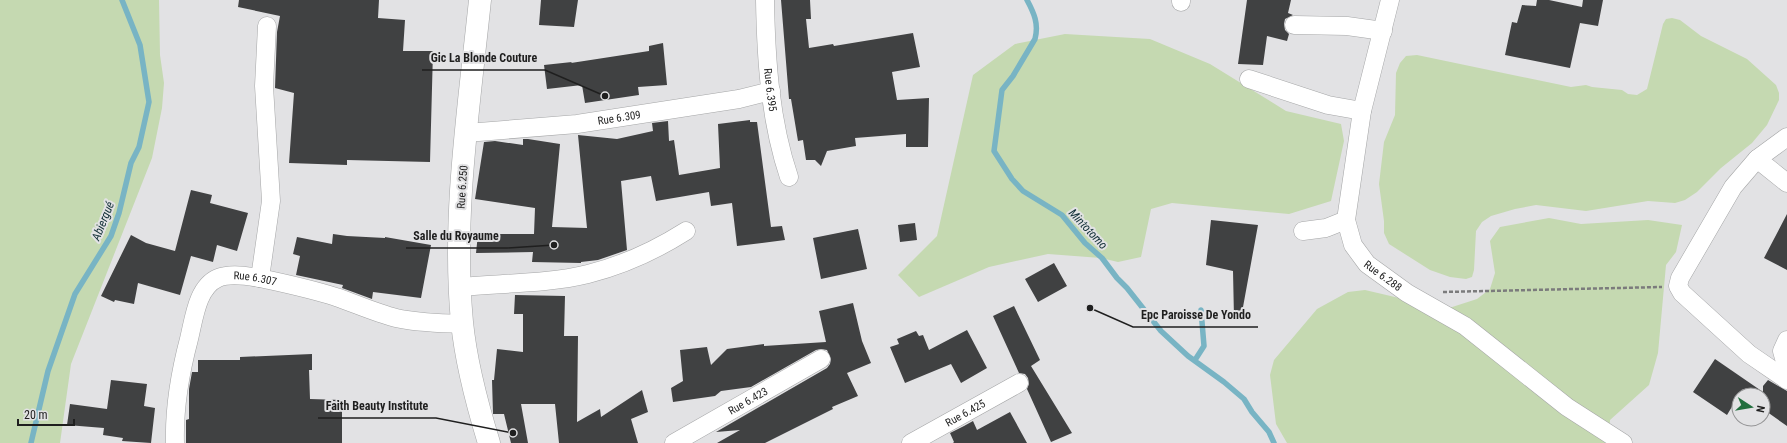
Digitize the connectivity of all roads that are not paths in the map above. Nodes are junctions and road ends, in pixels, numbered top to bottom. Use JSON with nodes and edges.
{"nodes":[{"id":1,"x":480,"y":0,"type":"edge"},
{"id":2,"x":765,"y":0,"type":"edge"},
{"id":3,"x":1390,"y":0,"type":"edge"},
{"id":4,"x":1294,"y":25,"type":"dead end"},
{"id":5,"x":266,"y":26,"type":"dead end"},
{"id":6,"x":1383,"y":31,"type":"junction"},
{"id":7,"x":1249,"y":79,"type":"dead end"},
{"id":8,"x":771,"y":91,"type":"junction"},
{"id":9,"x":1362,"y":112,"type":"junction"},
{"id":10,"x":466,"y":133,"type":"junction"},
{"id":11,"x":1787,"y":137,"type":"edge"},
{"id":12,"x":1757,"y":159,"type":"junction"},
{"id":13,"x":789,"y":177,"type":"dead end"},
{"id":14,"x":1787,"y":182,"type":"edge"},
{"id":15,"x":1346,"y":220,"type":"junction"},
{"id":16,"x":686,"y":230,"type":"dead end"},
{"id":17,"x":1303,"y":231,"type":"dead end"},
{"id":18,"x":260,"y":278,"type":"junction"},
{"id":19,"x":460,"y":287,"type":"junction"},
{"id":20,"x":462,"y":324,"type":"junction"},
{"id":21,"x":1787,"y":340,"type":"edge"},
{"id":22,"x":822,"y":359,"type":"dead end"},
{"id":23,"x":1787,"y":369,"type":"edge"},
{"id":24,"x":1787,"y":380,"type":"edge"},
{"id":25,"x":1019,"y":383,"type":"dead end"},
{"id":26,"x":175,"y":443,"type":"edge"},
{"id":27,"x":489,"y":443,"type":"edge"},
{"id":28,"x":674,"y":443,"type":"edge"},
{"id":29,"x":911,"y":443,"type":"edge"},
{"id":30,"x":1623,"y":443,"type":"edge"}],
"edges":[{"from":1,"to":10,"type":"main road","name":"Rue 6.250"},
{"from":2,"to":8,"type":"street","name":"Rue 6.395"},
{"from":3,"to":6,"type":"street","name":"Rue 6.288"},
{"from":4,"to":6,"type":"street"},
{"from":5,"to":18,"type":"street"},
{"from":6,"to":9,"type":"street","name":"Rue 6.288"},
{"from":7,"to":9,"type":"street"},
{"from":8,"to":10,"type":"street","name":"Rue 6.309"},
{"from":8,"to":13,"type":"street","name":"Rue 6.395"},
{"from":9,"to":15,"type":"street","name":"Rue 6.288"},
{"from":10,"to":19,"type":"main road","name":"Rue 6.250"},
{"from":11,"to":12,"type":"street"},
{"from":12,"to":14,"type":"street"},
{"from":12,"to":24,"type":"street"},
{"from":15,"to":17,"type":"street"},
{"from":15,"to":30,"type":"street","name":"Rue 6.288"},
{"from":16,"to":19,"type":"street"},
{"from":18,"to":20,"type":"street","name":"Rue 6.307"},
{"from":18,"to":26,"type":"street","name":"Rue 6.307"},
{"from":19,"to":20,"type":"main road","name":"Rue 6.250"},
{"from":20,"to":27,"type":"main road","name":"Rue 6.250"},
{"from":21,"to":23,"type":"street"},
{"from":22,"to":28,"type":"street","name":"Rue 6.423"},
{"from":25,"to":29,"type":"street","name":"Rue 6.425"}]}
